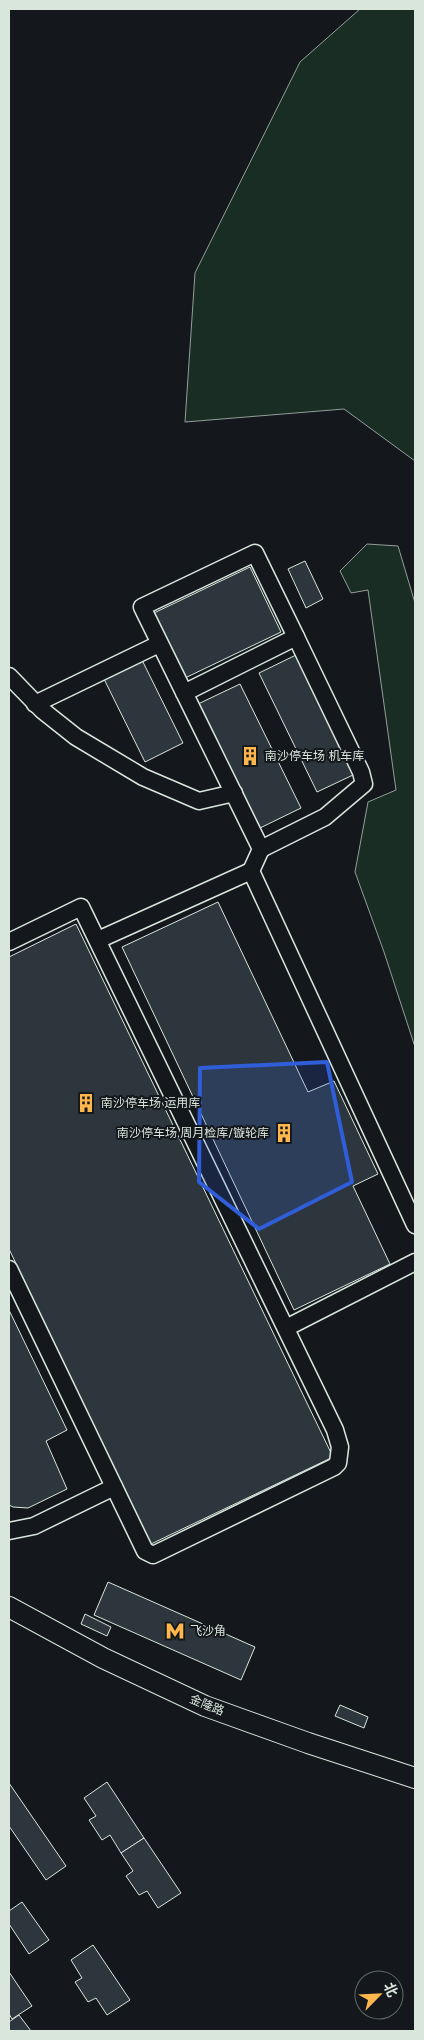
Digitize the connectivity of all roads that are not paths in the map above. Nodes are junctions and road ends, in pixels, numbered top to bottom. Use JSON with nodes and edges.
{"nodes":[{"id":1,"x":296,"y":637,"type":"junction"},
{"id":2,"x":159,"y":644,"type":"junction"},
{"id":3,"x":9,"y":676,"type":"edge"},
{"id":4,"x":184,"y":693,"type":"junction"},
{"id":5,"x":35,"y":704,"type":"junction"},
{"id":6,"x":234,"y":793,"type":"junction"},
{"id":7,"x":261,"y":849,"type":"junction"},
{"id":8,"x":251,"y":871,"type":"junction"},
{"id":9,"x":98,"y":940,"type":"junction"},
{"id":10,"x":9,"y":942,"type":"edge"},
{"id":11,"x":415,"y":1225,"type":"edge"},
{"id":12,"x":415,"y":1262,"type":"edge"},
{"id":13,"x":9,"y":1269,"type":"edge"},
{"id":14,"x":286,"y":1328,"type":"junction"},
{"id":15,"x":114,"y":1487,"type":"junction"},
{"id":16,"x":9,"y":1531,"type":"edge"},
{"id":17,"x":9,"y":1607,"type":"edge"},
{"id":18,"x":415,"y":1778,"type":"edge"}],
"edges":[{"from":1,"to":2,"type":"lane"},
{"from":1,"to":4,"type":"lane"},
{"from":1,"to":7,"type":"lane"},
{"from":2,"to":4,"type":"lane"},
{"from":2,"to":5,"type":"lane"},
{"from":3,"to":5,"type":"lane"},
{"from":4,"to":6,"type":"lane"},
{"from":5,"to":6,"type":"lane"},
{"from":6,"to":7,"type":"lane"},
{"from":7,"to":8,"type":"lane"},
{"from":8,"to":9,"type":"lane"},
{"from":8,"to":11,"type":"lane"},
{"from":9,"to":10,"type":"lane"},
{"from":9,"to":14,"type":"lane"},
{"from":12,"to":14,"type":"lane"},
{"from":13,"to":15,"type":"lane"},
{"from":14,"to":15,"type":"lane"},
{"from":15,"to":16,"type":"lane"},
{"from":17,"to":18,"type":"main road","name":"金隆路"}]}
